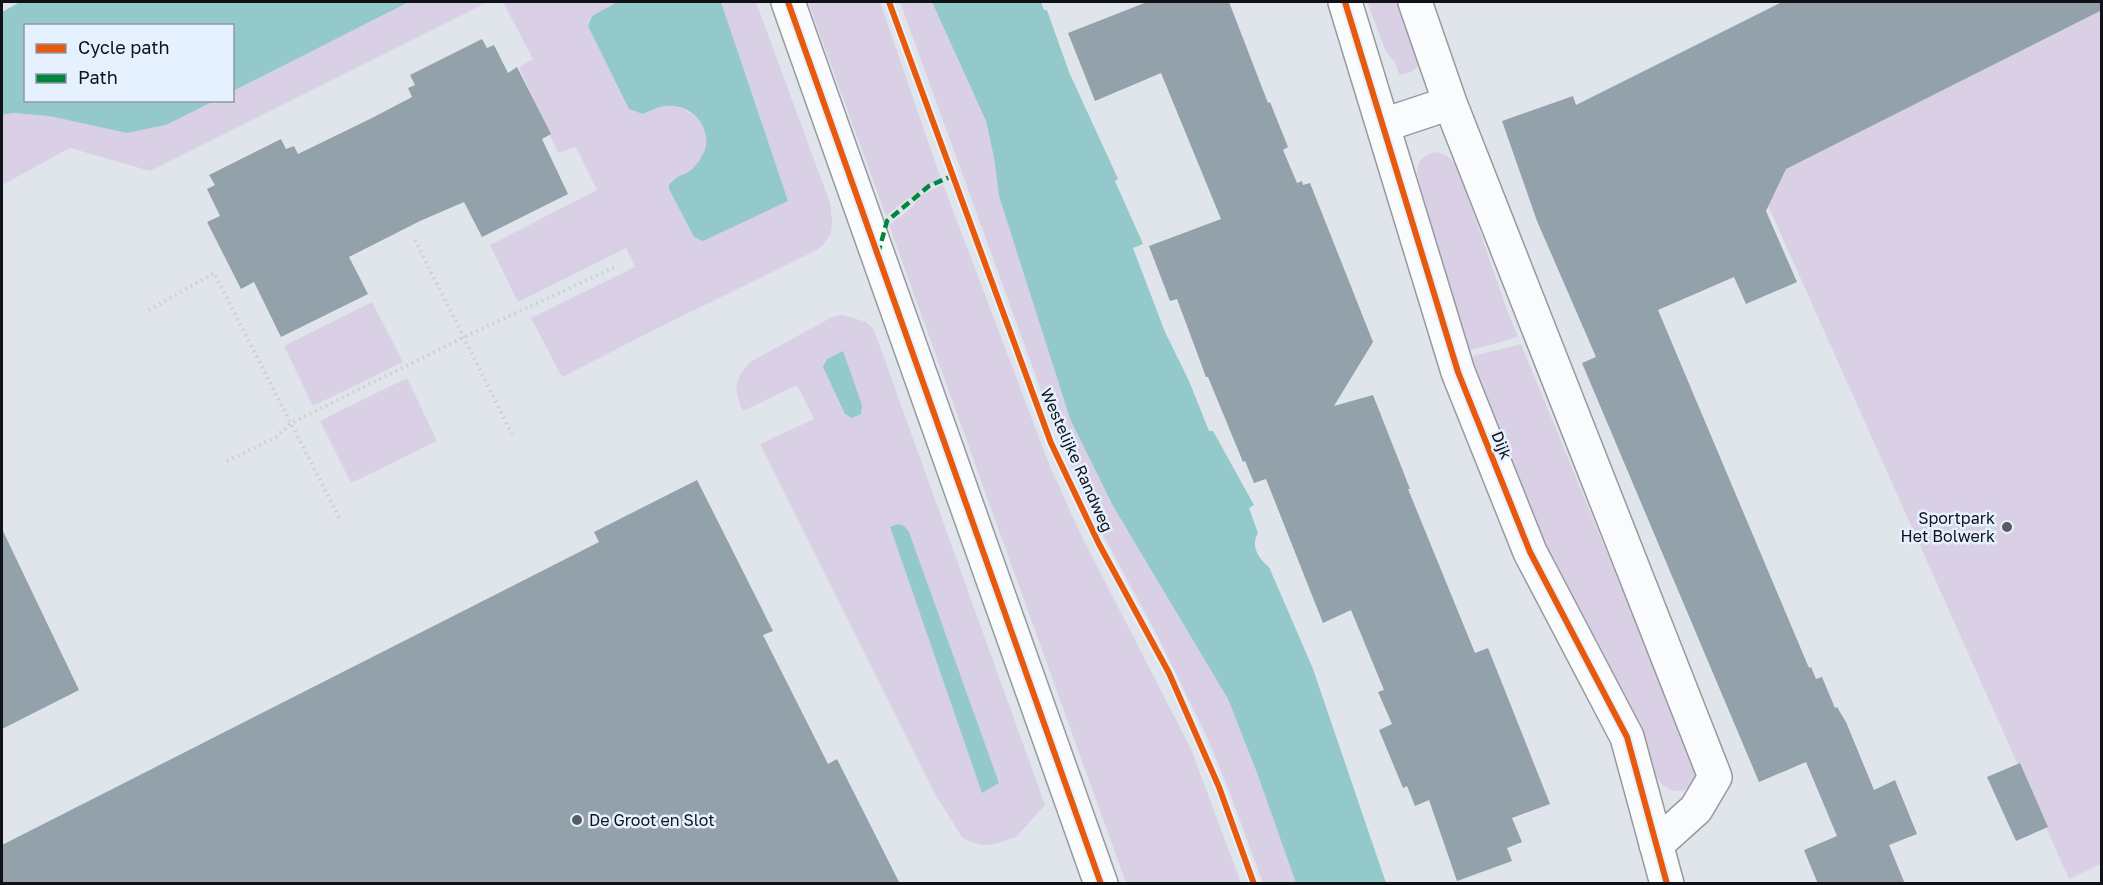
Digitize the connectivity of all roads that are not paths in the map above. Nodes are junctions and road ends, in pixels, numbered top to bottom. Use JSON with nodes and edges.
{"nodes":[{"id":1,"x":788,"y":2,"type":"edge"},
{"id":2,"x":1345,"y":2,"type":"edge"},
{"id":3,"x":1415,"y":2,"type":"edge"},
{"id":4,"x":1449,"y":103,"type":"junction"},
{"id":5,"x":1384,"y":125,"type":"junction"},
{"id":6,"x":1656,"y":845,"type":"junction"},
{"id":7,"x":1101,"y":884,"type":"edge"},
{"id":8,"x":1667,"y":884,"type":"edge"}],
"edges":[{"from":1,"to":7,"type":"street"},
{"from":2,"to":5,"type":"street","name":"Dijk"},
{"from":3,"to":4,"type":"street"},
{"from":4,"to":5,"type":"street"},
{"from":4,"to":6,"type":"street"},
{"from":5,"to":6,"type":"street","name":"Dijk"},
{"from":6,"to":8,"type":"street","name":"Dijk"}]}
